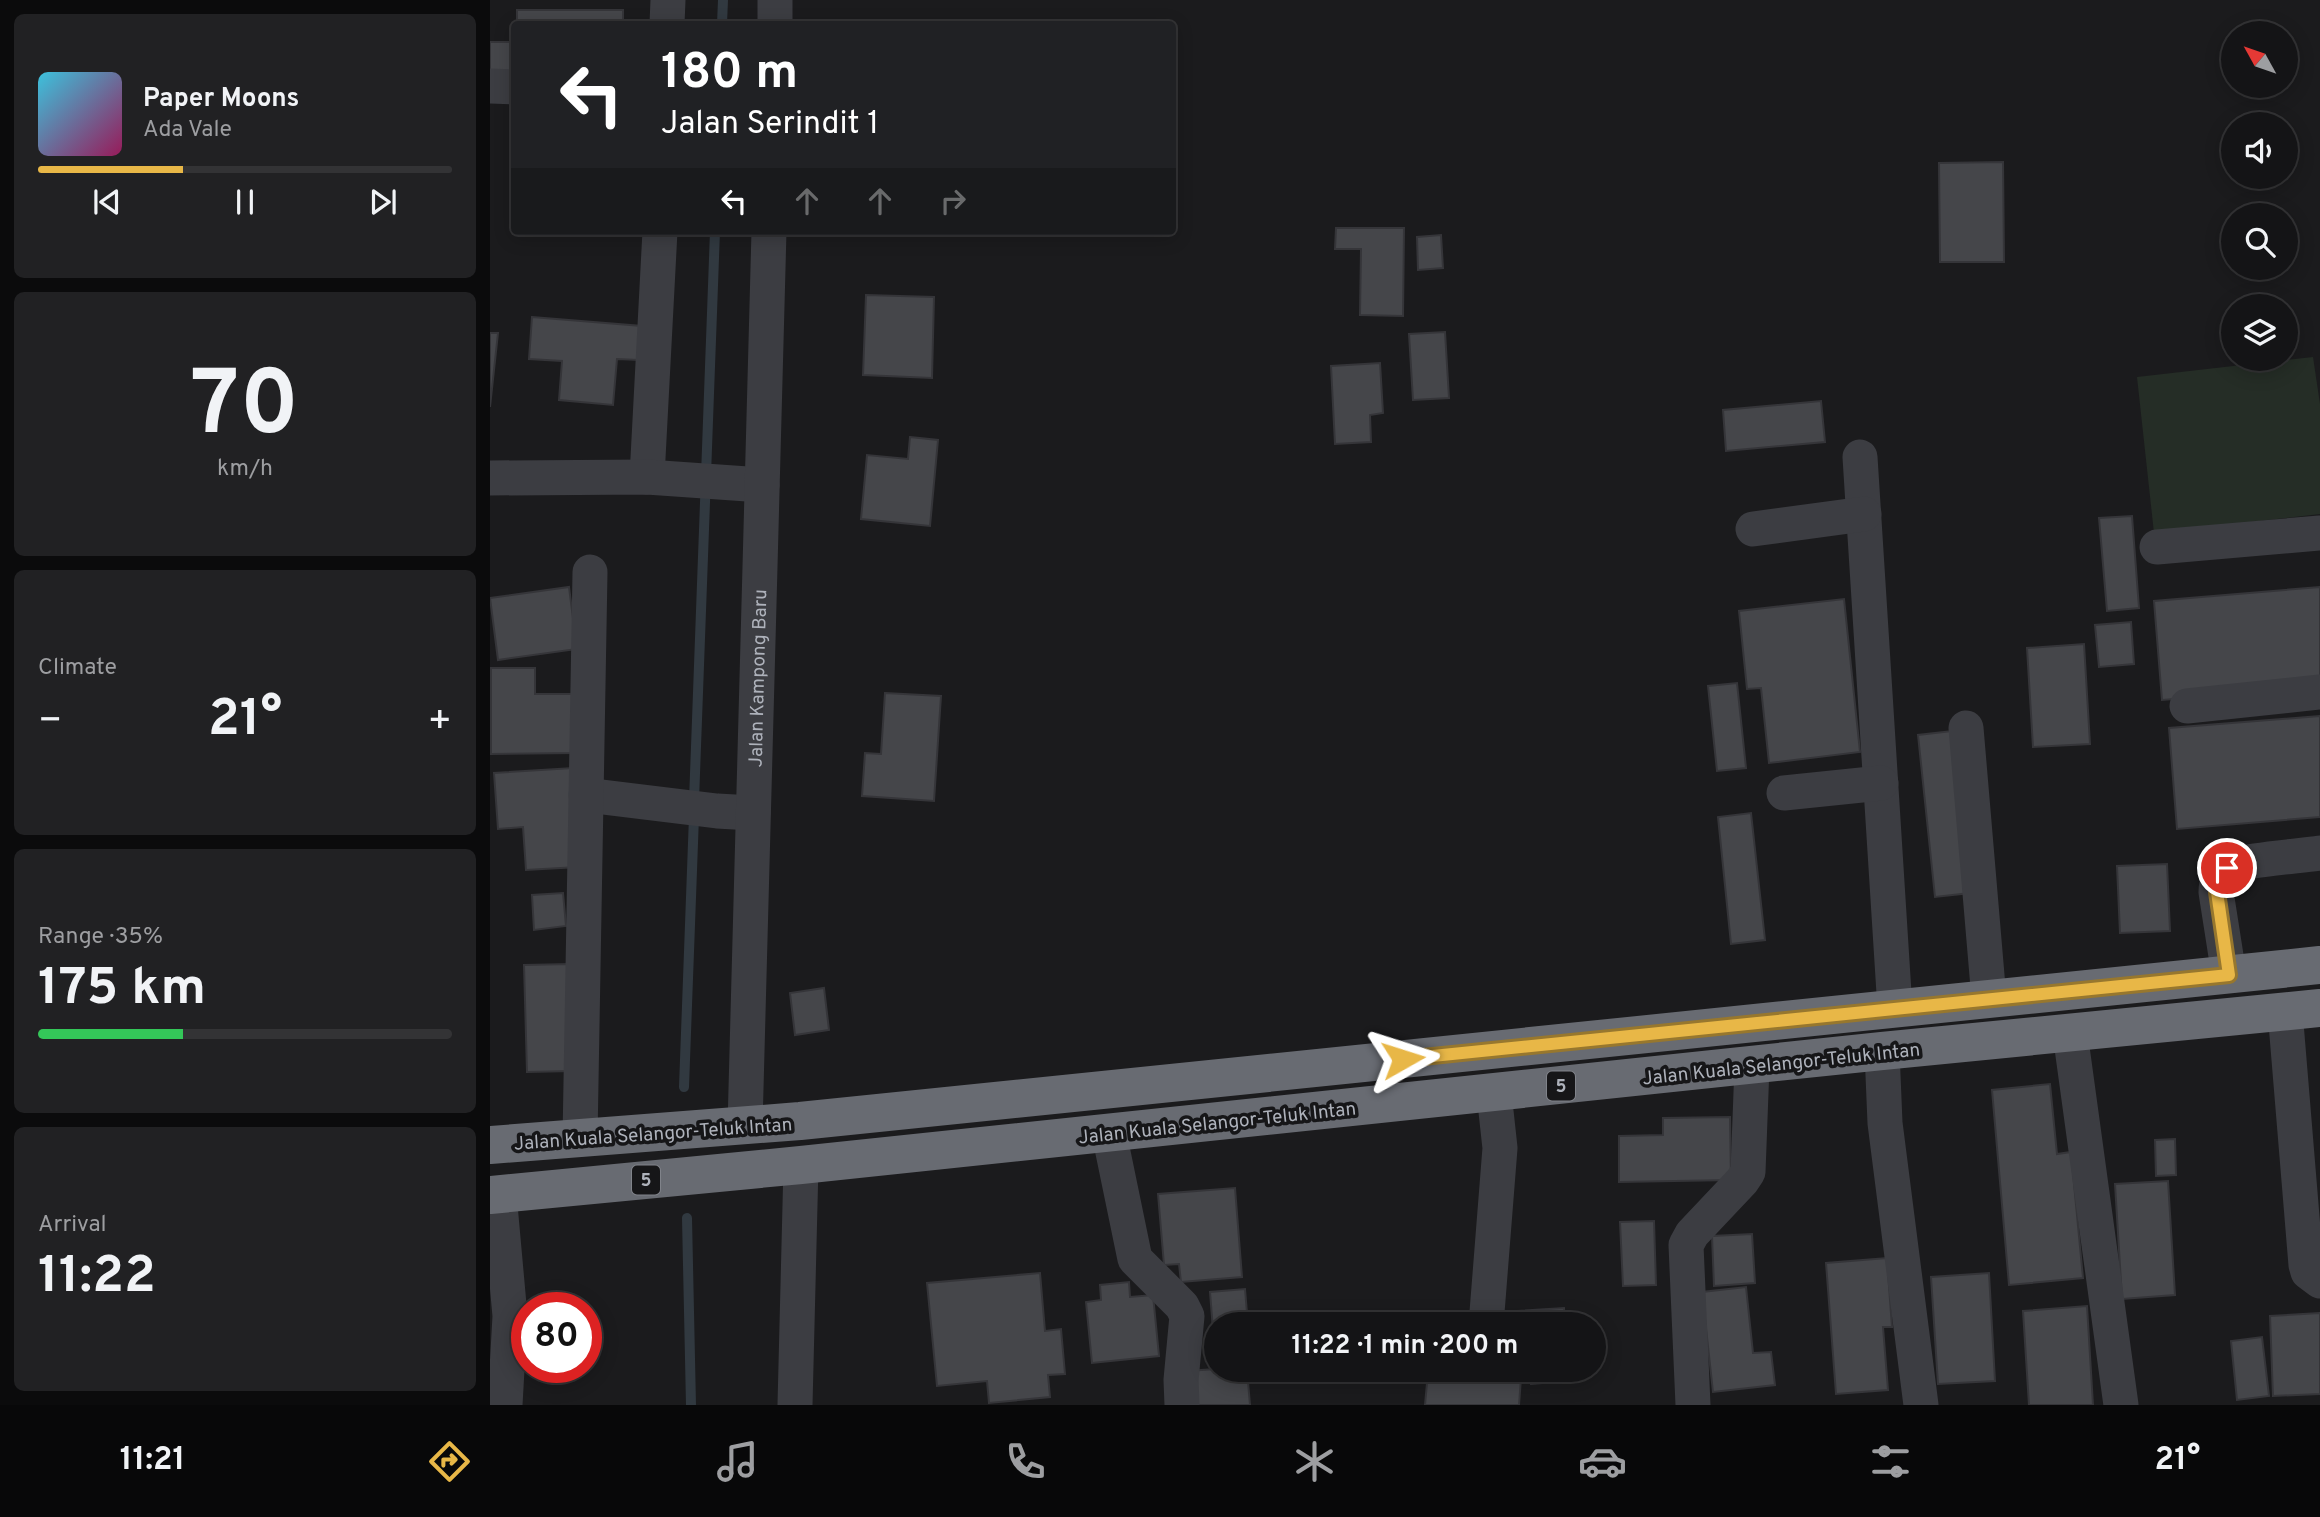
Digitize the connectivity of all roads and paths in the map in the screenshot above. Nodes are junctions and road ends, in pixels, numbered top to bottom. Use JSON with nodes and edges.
{"nodes":[{"id":1,"x":668,"y":0,"type":"edge"},
{"id":2,"x":775,"y":0,"type":"edge"},
{"id":3,"x":667,"y":21,"type":"edge"},
{"id":4,"x":775,"y":21,"type":"edge"},
{"id":5,"x":490,"y":86,"type":"edge"},
{"id":6,"x":511,"y":87,"type":"edge"},
{"id":7,"x":660,"y":235,"type":"edge"},
{"id":8,"x":769,"y":235,"type":"edge"},
{"id":9,"x":1860,"y":457,"type":"dead end"},
{"id":10,"x":648,"y":477,"type":"junction"},
{"id":11,"x":490,"y":478,"type":"edge"},
{"id":12,"x":762,"y":485,"type":"junction"},
{"id":13,"x":1864,"y":513,"type":"junction"},
{"id":14,"x":1754,"y":529,"type":"dead end"},
{"id":15,"x":2320,"y":533,"type":"edge"},
{"id":16,"x":2157,"y":547,"type":"dead end"},
{"id":17,"x":590,"y":572,"type":"dead end"},
{"id":18,"x":2320,"y":692,"type":"edge"},
{"id":19,"x":2187,"y":706,"type":"dead end"},
{"id":20,"x":1966,"y":728,"type":"dead end"},
{"id":21,"x":1881,"y":783,"type":"junction"},
{"id":22,"x":1784,"y":793,"type":"dead end"},
{"id":23,"x":586,"y":795,"type":"junction"},
{"id":24,"x":753,"y":813,"type":"junction"},
{"id":25,"x":2320,"y":853,"type":"edge"},
{"id":26,"x":2320,"y":965,"type":"edge"},
{"id":27,"x":2229,"y":975,"type":"junction"},
{"id":28,"x":1989,"y":999,"type":"junction"},
{"id":29,"x":1895,"y":1009,"type":"junction"},
{"id":30,"x":2303,"y":1010,"type":"edge"},
{"id":31,"x":2070,"y":1033,"type":"junction"},
{"id":32,"x":1882,"y":1051,"type":"junction"},
{"id":33,"x":1752,"y":1066,"type":"junction"},
{"id":34,"x":1494,"y":1093,"type":"junction"},
{"id":35,"x":745,"y":1126,"type":"junction"},
{"id":36,"x":1109,"y":1133,"type":"junction"},
{"id":37,"x":580,"y":1139,"type":"junction"},
{"id":38,"x":490,"y":1145,"type":"edge"},
{"id":39,"x":802,"y":1165,"type":"junction"},
{"id":40,"x":495,"y":1194,"type":"edge"},
{"id":41,"x":2320,"y":1281,"type":"edge"},
{"id":42,"x":1487,"y":1312,"type":"edge"},
{"id":43,"x":505,"y":1405,"type":"edge"},
{"id":44,"x":795,"y":1405,"type":"edge"},
{"id":45,"x":1182,"y":1405,"type":"edge"},
{"id":46,"x":1693,"y":1405,"type":"edge"},
{"id":47,"x":1921,"y":1405,"type":"edge"},
{"id":48,"x":2121,"y":1405,"type":"edge"}],
"edges":[{"from":1,"to":3,"type":"street"},
{"from":2,"to":4,"type":"street"},
{"from":5,"to":6,"type":"street"},
{"from":7,"to":10,"type":"street"},
{"from":8,"to":12,"type":"street","name":"Jalan Kampong Baru"},
{"from":9,"to":13,"type":"street"},
{"from":10,"to":11,"type":"street"},
{"from":10,"to":12,"type":"street"},
{"from":12,"to":24,"type":"street","name":"Jalan Kampong Baru"},
{"from":13,"to":14,"type":"street"},
{"from":13,"to":21,"type":"street"},
{"from":15,"to":16,"type":"street"},
{"from":17,"to":23,"type":"street"},
{"from":18,"to":19,"type":"street"},
{"from":20,"to":28,"type":"street"},
{"from":21,"to":22,"type":"street"},
{"from":21,"to":29,"type":"street"},
{"from":23,"to":24,"type":"street"},
{"from":23,"to":37,"type":"street"},
{"from":24,"to":35,"type":"street","name":"Jalan Kampong Baru"},
{"from":25,"to":27,"type":"street"},
{"from":26,"to":27,"type":"highway","name":"Jalan Kuala Selangor-Teluk Intan","number":"5"},
{"from":27,"to":28,"type":"highway","name":"Jalan Kuala Selangor-Teluk Intan","number":"5"},
{"from":28,"to":29,"type":"highway","name":"Jalan Kuala Selangor-Teluk Intan","number":"5"},
{"from":29,"to":35,"type":"highway","name":"Jalan Kuala Selangor-Teluk Intan","number":"5"},
{"from":30,"to":31,"type":"highway","name":"Jalan Kuala Selangor-Teluk Intan","number":"5"},
{"from":30,"to":41,"type":"street"},
{"from":31,"to":32,"type":"highway","name":"Jalan Kuala Selangor-Teluk Intan","number":"5"},
{"from":31,"to":48,"type":"street"},
{"from":32,"to":33,"type":"highway","name":"Jalan Kuala Selangor-Teluk Intan","number":"5"},
{"from":32,"to":47,"type":"street"},
{"from":33,"to":34,"type":"highway","name":"Jalan Kuala Selangor-Teluk Intan","number":"5"},
{"from":33,"to":46,"type":"street"},
{"from":34,"to":36,"type":"highway","name":"Jalan Kuala Selangor-Teluk Intan","number":"5"},
{"from":34,"to":42,"type":"street"},
{"from":35,"to":37,"type":"highway","name":"Jalan Kuala Selangor-Teluk Intan","number":"5"},
{"from":36,"to":39,"type":"highway","name":"Jalan Kuala Selangor-Teluk Intan","number":"5"},
{"from":36,"to":45,"type":"street"},
{"from":37,"to":38,"type":"highway","name":"Jalan Kuala Selangor-Teluk Intan","number":"5"},
{"from":39,"to":40,"type":"highway","name":"Jalan Kuala Selangor-Teluk Intan","number":"5"},
{"from":39,"to":44,"type":"street"},
{"from":40,"to":43,"type":"street"}]}
